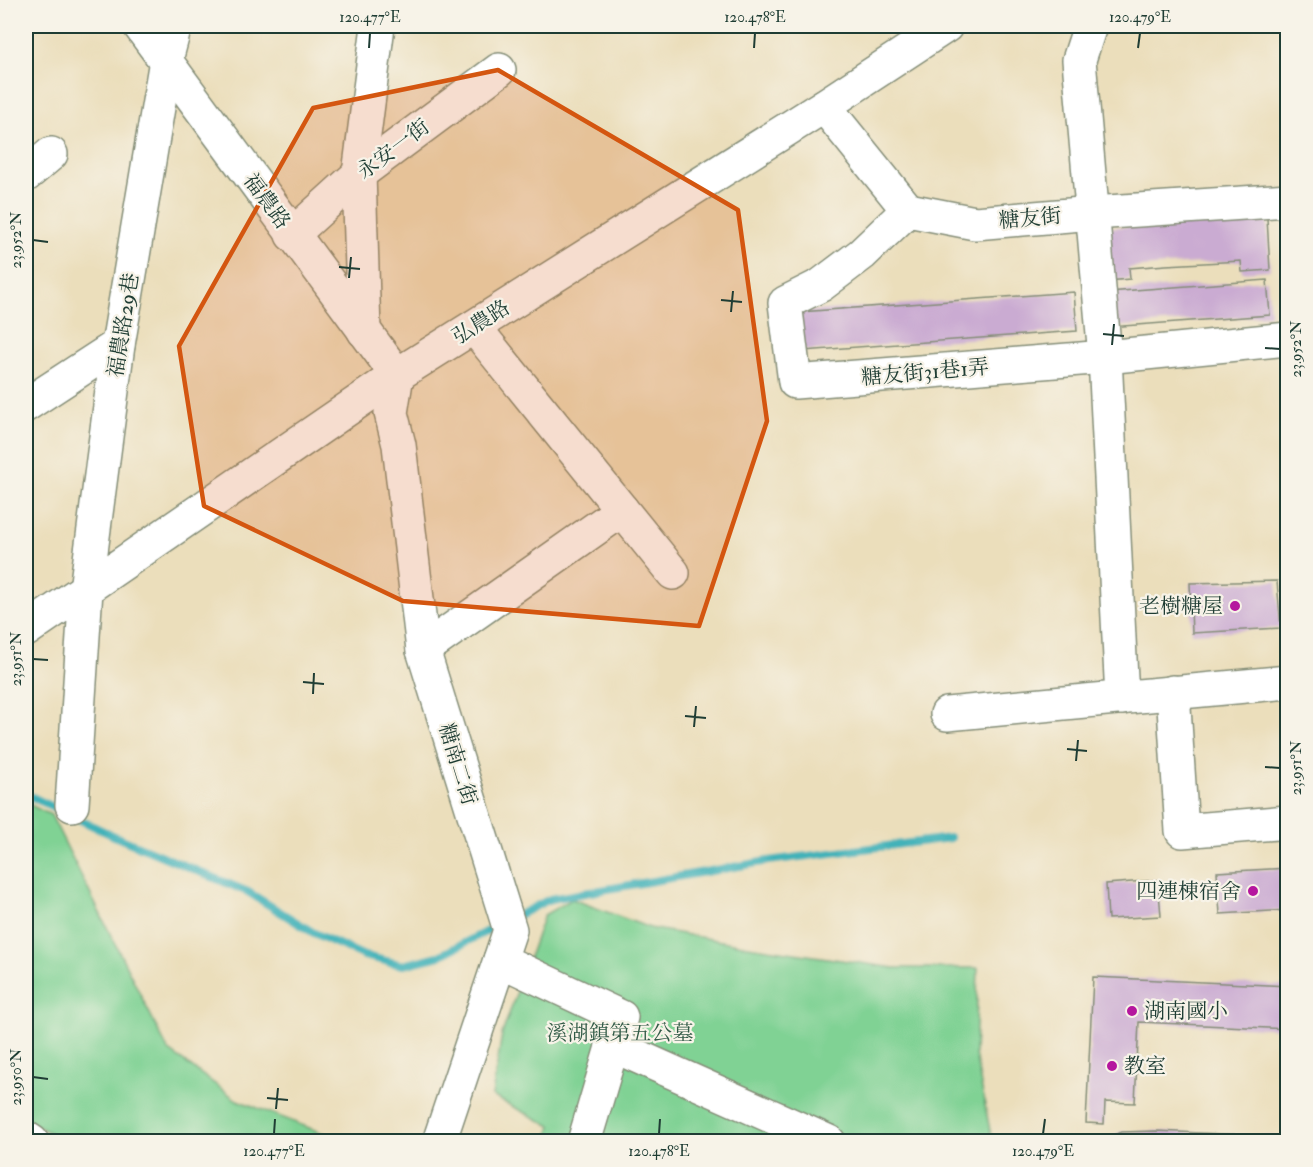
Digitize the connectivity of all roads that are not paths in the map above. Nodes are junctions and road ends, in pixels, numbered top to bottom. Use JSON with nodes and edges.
{"nodes":[{"id":1,"x":140,"y":26,"type":"edge"},
{"id":2,"x":175,"y":26,"type":"edge"},
{"id":3,"x":378,"y":26,"type":"edge"},
{"id":4,"x":946,"y":26,"type":"edge"},
{"id":5,"x":1090,"y":26,"type":"edge"},
{"id":6,"x":166,"y":60,"type":"junction"},
{"id":7,"x":500,"y":70,"type":"dead end"},
{"id":8,"x":824,"y":106,"type":"junction"},
{"id":9,"x":51,"y":154,"type":"dead end"},
{"id":10,"x":359,"y":174,"type":"junction"},
{"id":11,"x":26,"y":175,"type":"edge"},
{"id":12,"x":1287,"y":207,"type":"edge"},
{"id":13,"x":908,"y":210,"type":"junction"},
{"id":14,"x":1092,"y":213,"type":"junction"},
{"id":15,"x":292,"y":235,"type":"junction"},
{"id":16,"x":474,"y":327,"type":"junction"},
{"id":17,"x":364,"y":331,"type":"junction"},
{"id":18,"x":1287,"y":339,"type":"edge"},
{"id":19,"x":118,"y":345,"type":"junction"},
{"id":20,"x":1104,"y":357,"type":"junction"},
{"id":21,"x":397,"y":375,"type":"junction"},
{"id":22,"x":26,"y":405,"type":"edge"},
{"id":23,"x":622,"y":510,"type":"junction"},
{"id":24,"x":673,"y":573,"type":"dead end"},
{"id":25,"x":86,"y":590,"type":"junction"},
{"id":26,"x":26,"y":630,"type":"edge"},
{"id":27,"x":423,"y":650,"type":"junction"},
{"id":28,"x":1287,"y":682,"type":"edge"},
{"id":29,"x":1173,"y":692,"type":"junction"},
{"id":30,"x":1122,"y":698,"type":"junction"},
{"id":31,"x":947,"y":714,"type":"dead end"},
{"id":32,"x":72,"y":805,"type":"dead end"},
{"id":33,"x":1287,"y":822,"type":"edge"},
{"id":34,"x":500,"y":960,"type":"junction"},
{"id":35,"x":612,"y":1045,"type":"junction"},
{"id":36,"x":26,"y":1138,"type":"edge"},
{"id":37,"x":32,"y":1142,"type":"edge"},
{"id":38,"x":439,"y":1142,"type":"edge"},
{"id":39,"x":584,"y":1142,"type":"edge"},
{"id":40,"x":830,"y":1142,"type":"edge"}],
"edges":[{"from":1,"to":6,"type":"street","name":"福農路"},
{"from":2,"to":6,"type":"street","name":"福農路29巷"},
{"from":3,"to":10,"type":"street"},
{"from":4,"to":8,"type":"street","name":"弘農路"},
{"from":5,"to":14,"type":"street"},
{"from":6,"to":15,"type":"street","name":"福農路"},
{"from":6,"to":19,"type":"street","name":"福農路29巷"},
{"from":7,"to":10,"type":"street","name":"永安一街"},
{"from":8,"to":13,"type":"street"},
{"from":8,"to":16,"type":"street","name":"弘農路"},
{"from":9,"to":11,"type":"street"},
{"from":10,"to":15,"type":"street","name":"永安一街"},
{"from":10,"to":17,"type":"street"},
{"from":12,"to":14,"type":"street","name":"糖友街"},
{"from":13,"to":14,"type":"street","name":"糖友街"},
{"from":13,"to":20,"type":"street","name":"糖友街31巷1弄"},
{"from":14,"to":20,"type":"street"},
{"from":15,"to":17,"type":"street","name":"福農路"},
{"from":16,"to":21,"type":"street","name":"弘農路"},
{"from":16,"to":23,"type":"street"},
{"from":17,"to":21,"type":"street","name":"福農路"},
{"from":18,"to":20,"type":"street","name":"糖友街31巷1弄"},
{"from":19,"to":22,"type":"street"},
{"from":19,"to":25,"type":"street","name":"福農路29巷"},
{"from":20,"to":30,"type":"street"},
{"from":21,"to":25,"type":"street","name":"弘農路"},
{"from":21,"to":27,"type":"street","name":"糖南二街"},
{"from":23,"to":24,"type":"street"},
{"from":23,"to":27,"type":"street"},
{"from":25,"to":26,"type":"street","name":"弘農路"},
{"from":25,"to":32,"type":"street","name":"福農路29巷"},
{"from":27,"to":34,"type":"street","name":"糖南二街"},
{"from":28,"to":29,"type":"street"},
{"from":29,"to":30,"type":"street"},
{"from":29,"to":33,"type":"street"},
{"from":30,"to":31,"type":"street"},
{"from":34,"to":35,"type":"street"},
{"from":34,"to":38,"type":"street","name":"糖南二街"},
{"from":35,"to":39,"type":"street"},
{"from":35,"to":40,"type":"street"},
{"from":36,"to":37,"type":"street"}]}
